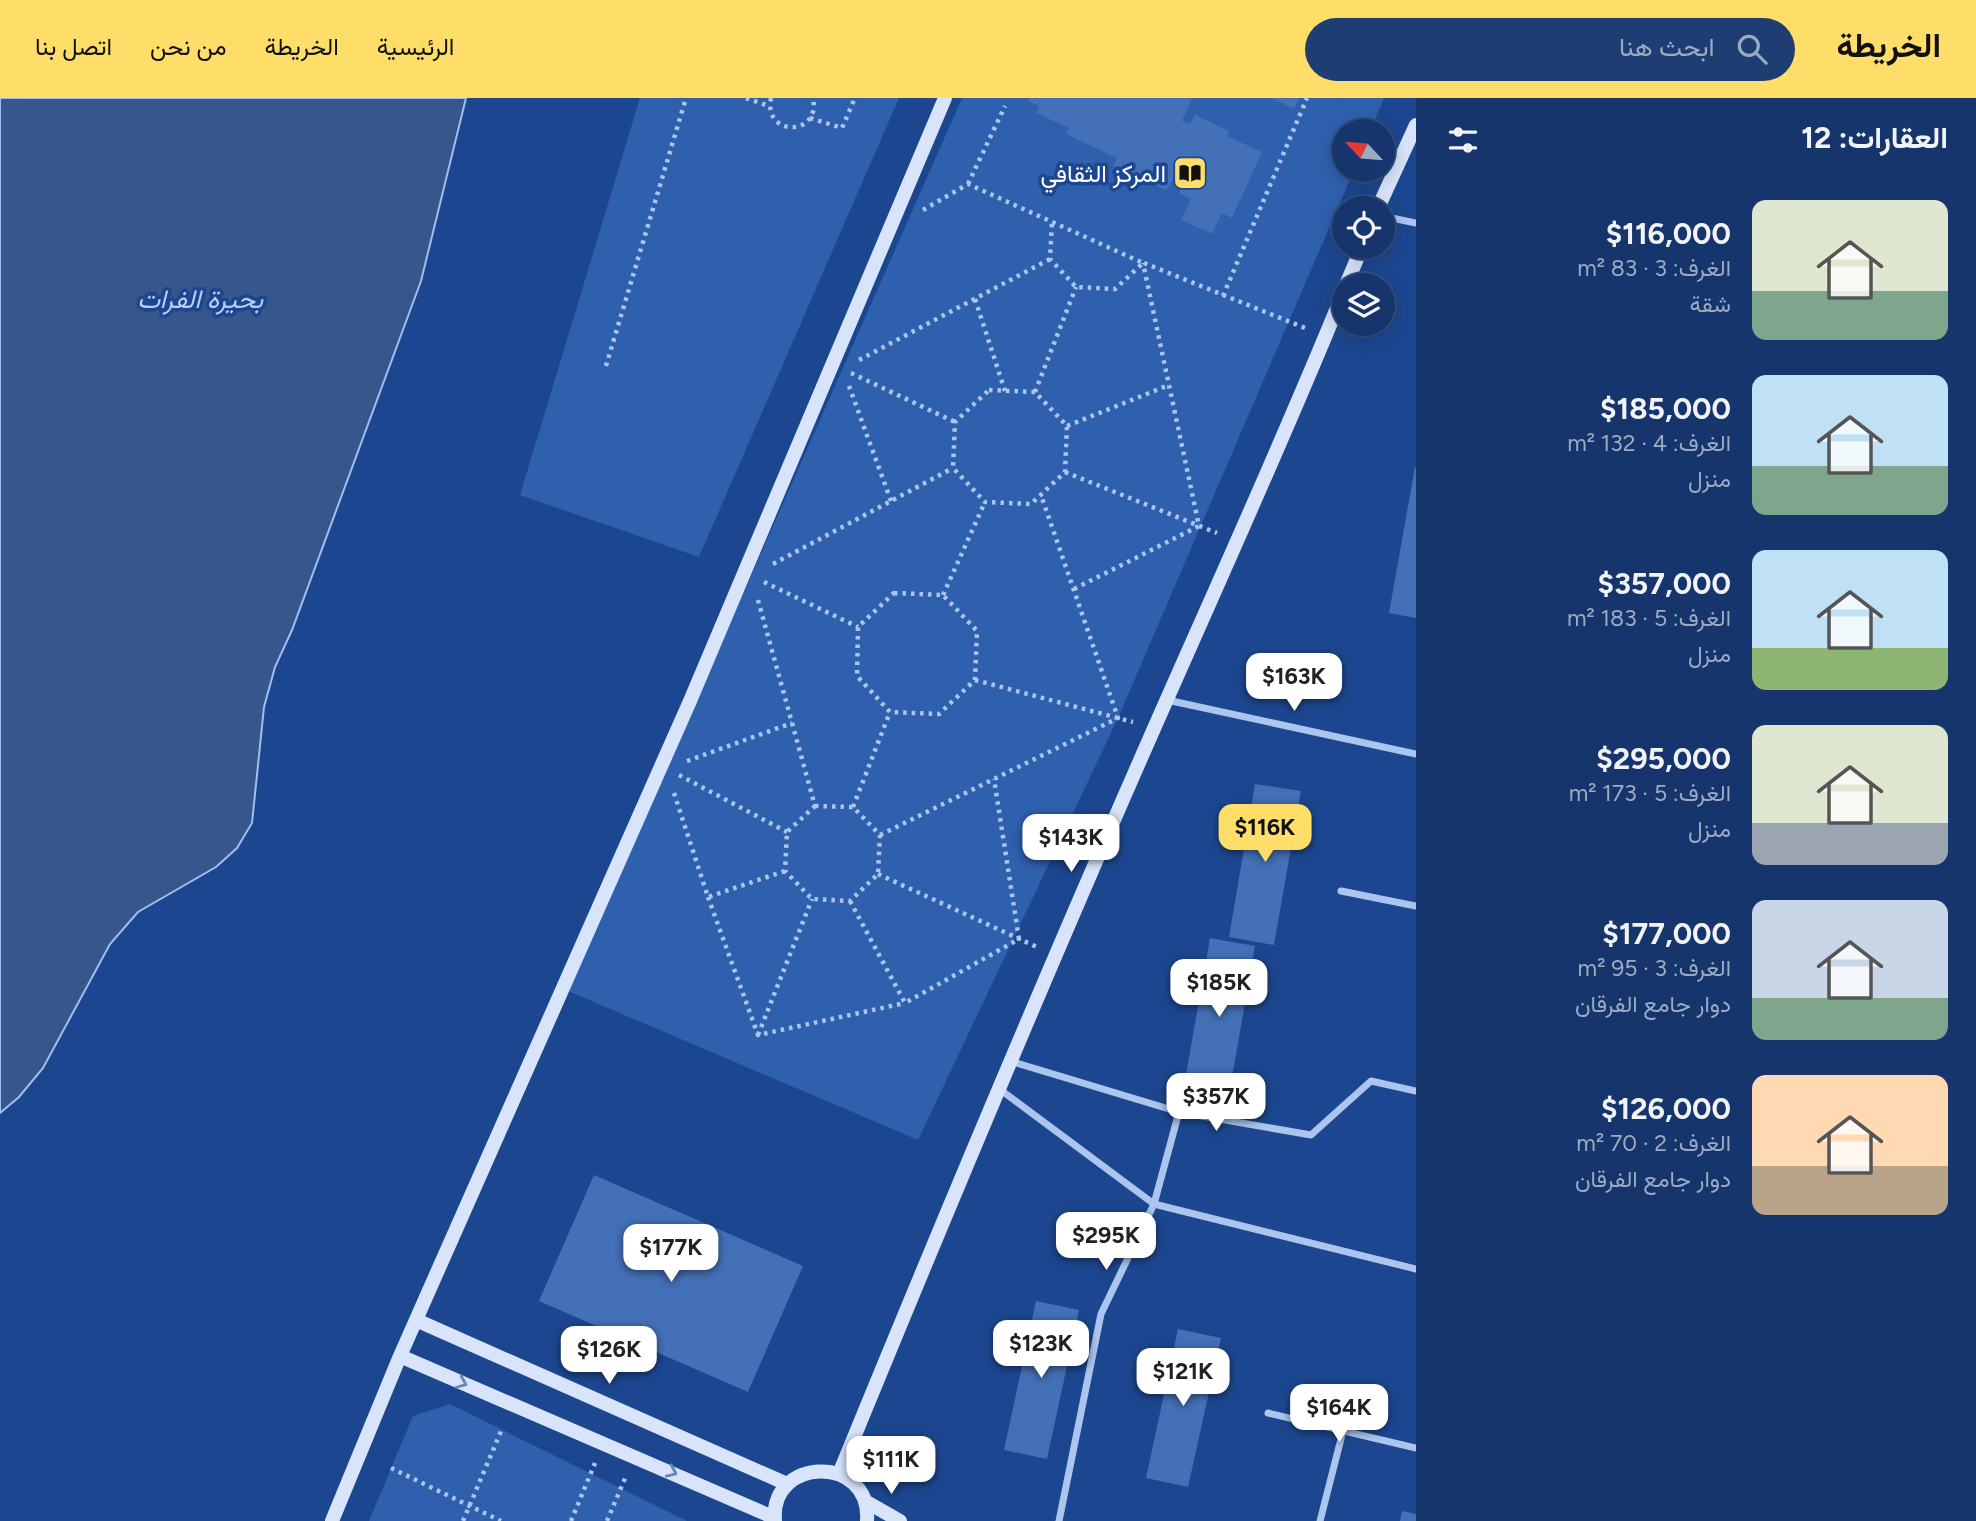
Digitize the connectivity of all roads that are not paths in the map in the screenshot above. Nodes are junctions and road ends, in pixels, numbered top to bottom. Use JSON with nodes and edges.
{"nodes":[{"id":1,"x":945,"y":98,"type":"edge"},
{"id":2,"x":1416,"y":125,"type":"edge"},
{"id":3,"x":1383,"y":196,"type":"edge"},
{"id":4,"x":1395,"y":219,"type":"edge"},
{"id":5,"x":1416,"y":223,"type":"edge"},
{"id":6,"x":1332,"y":321,"type":"edge"},
{"id":7,"x":1166,"y":700,"type":"junction"},
{"id":8,"x":1416,"y":754,"type":"edge"},
{"id":9,"x":1341,"y":891,"type":"dead end"},
{"id":10,"x":1416,"y":906,"type":"edge"},
{"id":11,"x":1009,"y":1061,"type":"junction"},
{"id":12,"x":998,"y":1088,"type":"junction"},
{"id":13,"x":1416,"y":1091,"type":"edge"},
{"id":14,"x":1179,"y":1112,"type":"junction"},
{"id":15,"x":1154,"y":1204,"type":"junction"},
{"id":16,"x":1416,"y":1269,"type":"edge"},
{"id":17,"x":416,"y":1320,"type":"junction"},
{"id":18,"x":400,"y":1356,"type":"junction"},
{"id":19,"x":1268,"y":1413,"type":"dead end"},
{"id":20,"x":1343,"y":1430,"type":"junction"},
{"id":21,"x":1416,"y":1448,"type":"edge"},
{"id":22,"x":839,"y":1474,"type":"junction"},
{"id":23,"x":787,"y":1484,"type":"junction"},
{"id":24,"x":865,"y":1501,"type":"junction"},
{"id":25,"x":775,"y":1519,"type":"edge"},
{"id":26,"x":332,"y":1521,"type":"edge"},
{"id":27,"x":867,"y":1521,"type":"edge"},
{"id":28,"x":900,"y":1521,"type":"edge"},
{"id":29,"x":1059,"y":1521,"type":"edge"},
{"id":30,"x":1320,"y":1521,"type":"edge"}],
"edges":[{"from":1,"to":17,"type":"main road"},
{"from":2,"to":3,"type":"main road"},
{"from":4,"to":5,"type":"street"},
{"from":6,"to":7,"type":"main road"},
{"from":7,"to":8,"type":"street"},
{"from":7,"to":11,"type":"main road"},
{"from":9,"to":10,"type":"street"},
{"from":11,"to":12,"type":"main road"},
{"from":11,"to":14,"type":"street"},
{"from":12,"to":15,"type":"street"},
{"from":12,"to":22,"type":"main road"},
{"from":13,"to":14,"type":"street"},
{"from":14,"to":15,"type":"street"},
{"from":15,"to":16,"type":"street"},
{"from":15,"to":29,"type":"street"},
{"from":17,"to":18,"type":"main road"},
{"from":17,"to":23,"type":"main road"},
{"from":18,"to":25,"type":"main road","one_way":true},
{"from":18,"to":26,"type":"main road"},
{"from":19,"to":20,"type":"street"},
{"from":20,"to":21,"type":"street"},
{"from":20,"to":30,"type":"street"},
{"from":22,"to":23,"type":"main road"},
{"from":22,"to":24,"type":"main road"},
{"from":23,"to":25,"type":"main road"},
{"from":24,"to":27,"type":"main road"},
{"from":24,"to":28,"type":"main road"}]}
